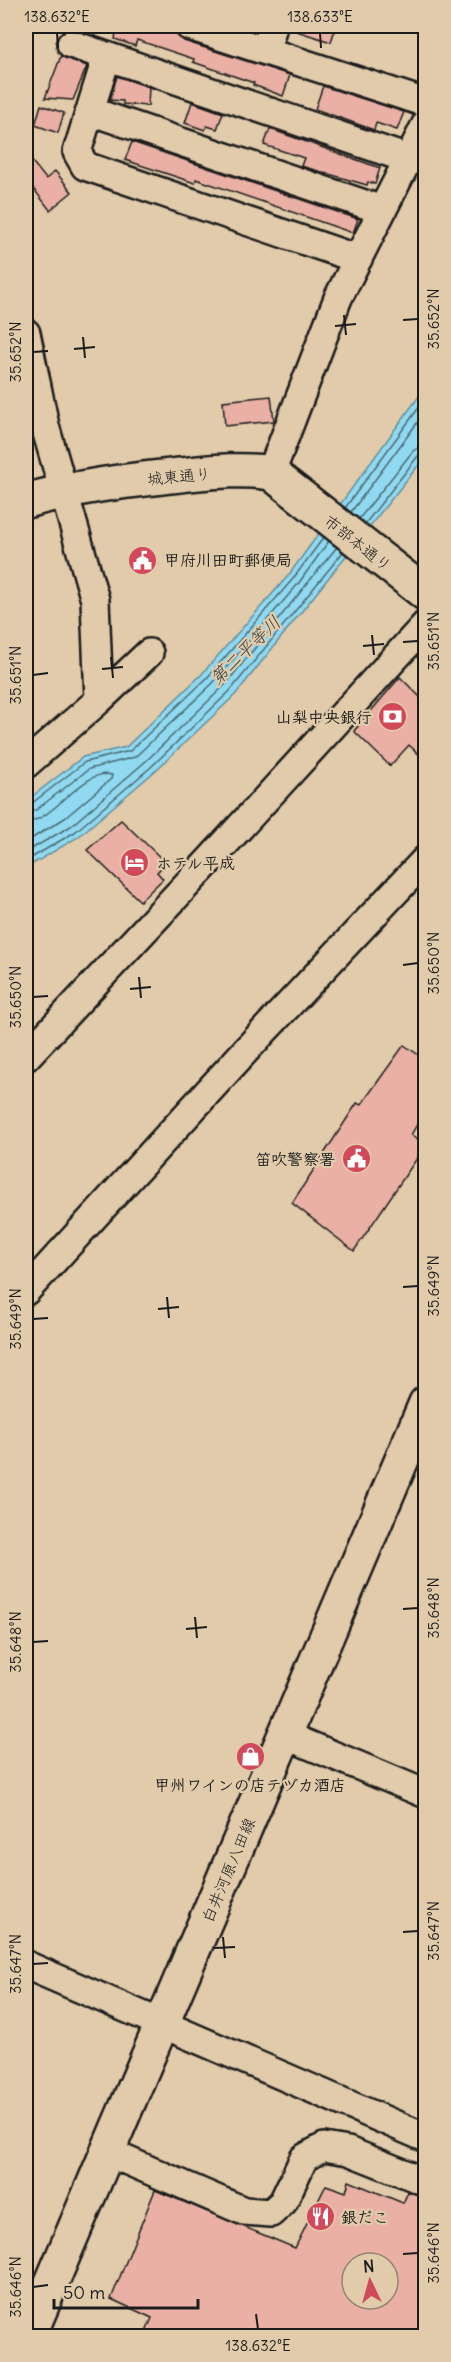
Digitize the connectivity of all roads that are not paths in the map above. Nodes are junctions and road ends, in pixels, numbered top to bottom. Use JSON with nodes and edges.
{"nodes":[{"id":1,"x":189,"y":26,"type":"edge"},
{"id":2,"x":269,"y":38,"type":"edge"},
{"id":3,"x":71,"y":44,"type":"dead end"},
{"id":4,"x":107,"y":56,"type":"junction"},
{"id":5,"x":426,"y":103,"type":"edge"},
{"id":6,"x":90,"y":111,"type":"junction"},
{"id":7,"x":426,"y":124,"type":"edge"},
{"id":8,"x":408,"y":159,"type":"junction"},
{"id":9,"x":382,"y":210,"type":"junction"},
{"id":10,"x":358,"y":260,"type":"junction"},
{"id":11,"x":26,"y":333,"type":"edge"},
{"id":12,"x":271,"y":473,"type":"junction"},
{"id":13,"x":64,"y":490,"type":"junction"},
{"id":14,"x":26,"y":501,"type":"edge"},
{"id":15,"x":426,"y":594,"type":"edge"},
{"id":16,"x":426,"y":624,"type":"edge"},
{"id":17,"x":149,"y":653,"type":"dead end"},
{"id":18,"x":99,"y":700,"type":"junction"},
{"id":19,"x":26,"y":764,"type":"edge"},
{"id":20,"x":426,"y":859,"type":"edge"},
{"id":21,"x":26,"y":1057,"type":"edge"},
{"id":22,"x":26,"y":1291,"type":"edge"},
{"id":23,"x":426,"y":1403,"type":"edge"},
{"id":24,"x":285,"y":1735,"type":"junction"},
{"id":25,"x":426,"y":1794,"type":"edge"},
{"id":26,"x":26,"y":1965,"type":"edge"},
{"id":27,"x":162,"y":2024,"type":"junction"},
{"id":28,"x":426,"y":2138,"type":"edge"},
{"id":29,"x":107,"y":2152,"type":"junction"},
{"id":30,"x":426,"y":2182,"type":"edge"},
{"id":31,"x":28,"y":2337,"type":"edge"}],
"edges":[{"from":1,"to":2,"type":"street"},
{"from":2,"to":5,"type":"street"},
{"from":3,"to":4,"type":"street"},
{"from":4,"to":6,"type":"street"},
{"from":4,"to":8,"type":"street"},
{"from":6,"to":9,"type":"street"},
{"from":6,"to":10,"type":"street"},
{"from":7,"to":8,"type":"street"},
{"from":8,"to":9,"type":"street"},
{"from":9,"to":10,"type":"street"},
{"from":10,"to":12,"type":"street"},
{"from":11,"to":13,"type":"street"},
{"from":12,"to":13,"type":"main road","name":"城東通り"},
{"from":12,"to":15,"type":"main road","name":"市部本通り"},
{"from":13,"to":14,"type":"main road","name":"城東通り"},
{"from":13,"to":18,"type":"street"},
{"from":16,"to":21,"type":"street"},
{"from":17,"to":18,"type":"street"},
{"from":18,"to":19,"type":"street"},
{"from":20,"to":22,"type":"street"},
{"from":23,"to":24,"type":"main road","name":"白井河原八田線"},
{"from":24,"to":25,"type":"street"},
{"from":24,"to":27,"type":"main road","name":"白井河原八田線"},
{"from":26,"to":27,"type":"street"},
{"from":27,"to":28,"type":"street"},
{"from":27,"to":29,"type":"main road","name":"白井河原八田線"},
{"from":29,"to":30,"type":"street"},
{"from":29,"to":31,"type":"main road","name":"白井河原八田線"}]}
